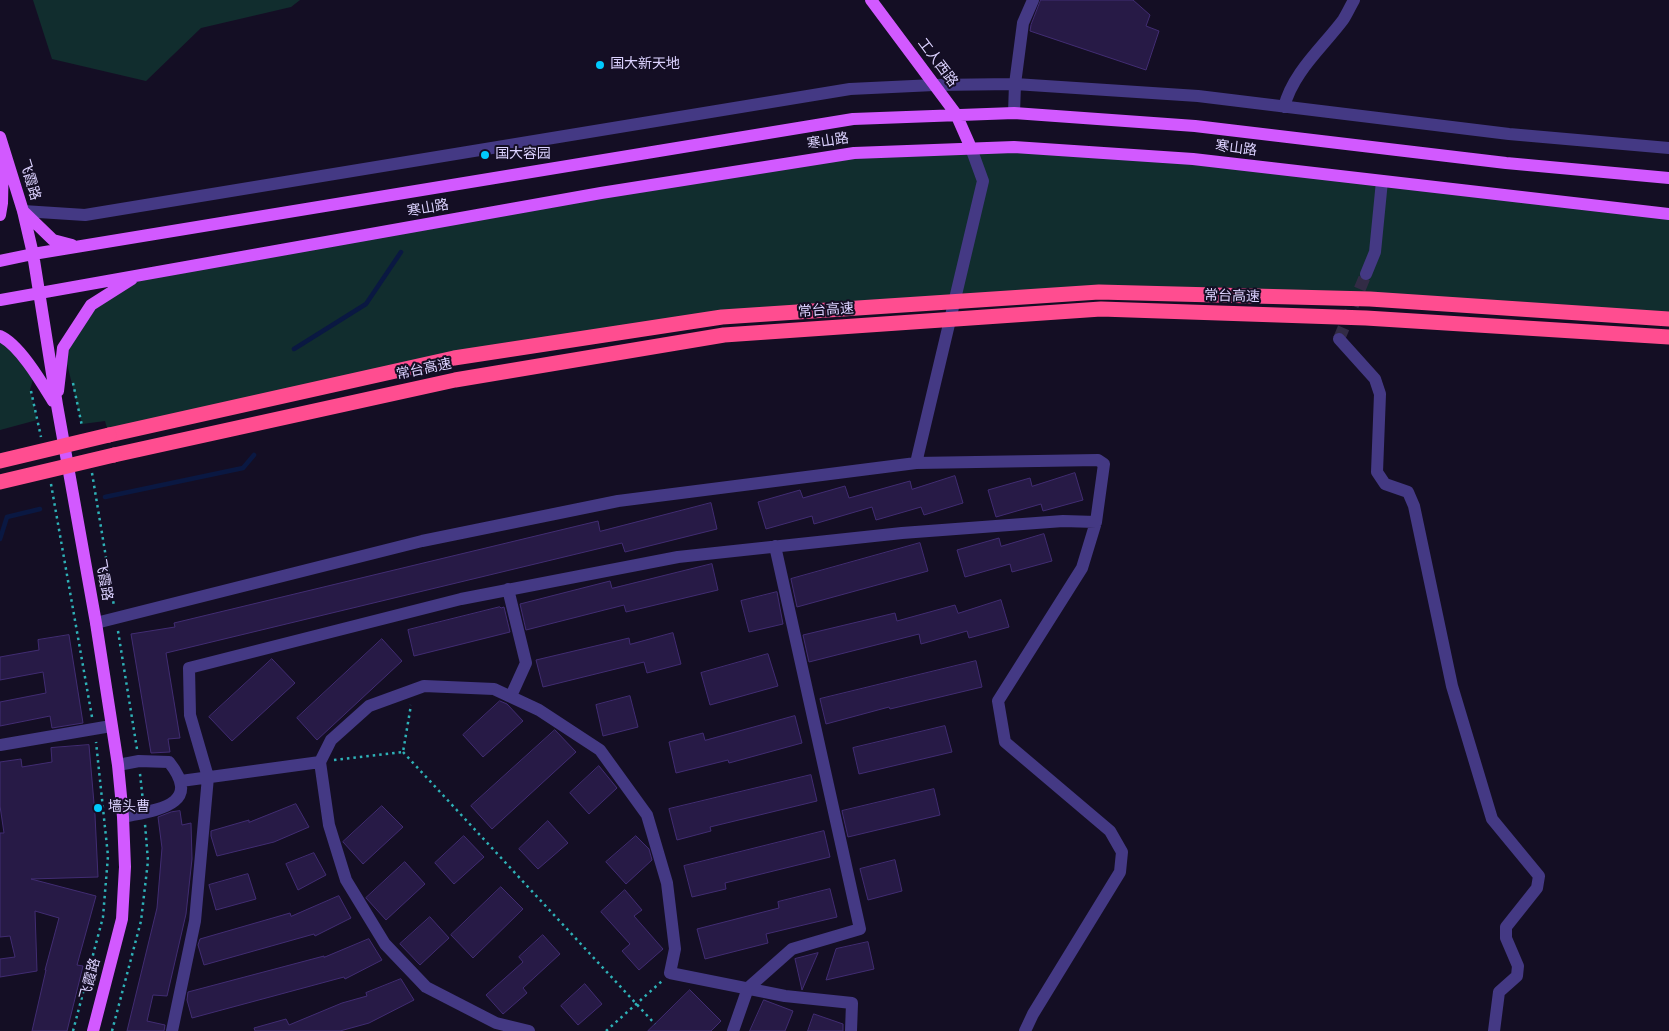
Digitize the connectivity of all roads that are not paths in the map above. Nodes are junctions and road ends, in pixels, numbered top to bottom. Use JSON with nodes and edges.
{"nodes":[{"id":1,"x":871,"y":0,"type":"edge"},
{"id":2,"x":1033,"y":0,"type":"edge"},
{"id":3,"x":1354,"y":0,"type":"edge"},
{"id":4,"x":1015,"y":84,"type":"junction"},
{"id":5,"x":934,"y":85,"type":"junction"},
{"id":6,"x":1284,"y":106,"type":"junction"},
{"id":7,"x":1014,"y":113,"type":"junction"},
{"id":8,"x":956,"y":114,"type":"junction"},
{"id":9,"x":1,"y":141,"type":"edge"},
{"id":10,"x":971,"y":148,"type":"junction"},
{"id":11,"x":1669,"y":148,"type":"edge"},
{"id":12,"x":1669,"y":178,"type":"edge"},
{"id":13,"x":1382,"y":181,"type":"junction"},
{"id":14,"x":23,"y":211,"type":"junction"},
{"id":15,"x":1669,"y":214,"type":"edge"},
{"id":16,"x":0,"y":215,"type":"edge"},
{"id":17,"x":79,"y":246,"type":"junction"},
{"id":18,"x":33,"y":254,"type":"junction"},
{"id":19,"x":0,"y":261,"type":"edge"},
{"id":20,"x":1366,"y":274,"type":"tunnel mouth"},
{"id":21,"x":139,"y":275,"type":"junction"},
{"id":22,"x":39,"y":293,"type":"junction"},
{"id":23,"x":0,"y":300,"type":"edge"},
{"id":24,"x":1669,"y":319,"type":"edge"},
{"id":25,"x":0,"y":336,"type":"edge"},
{"id":26,"x":1669,"y":337,"type":"edge"},
{"id":27,"x":1340,"y":339,"type":"dead end"},
{"id":28,"x":56,"y":406,"type":"junction"},
{"id":29,"x":0,"y":461,"type":"edge"},
{"id":30,"x":916,"y":463,"type":"junction"},
{"id":31,"x":0,"y":482,"type":"edge"},
{"id":32,"x":1096,"y":522,"type":"junction"},
{"id":33,"x":775,"y":546,"type":"junction"},
{"id":34,"x":508,"y":589,"type":"junction"},
{"id":35,"x":96,"y":624,"type":"junction"},
{"id":36,"x":511,"y":696,"type":"junction"},
{"id":37,"x":111,"y":726,"type":"junction"},
{"id":38,"x":0,"y":746,"type":"edge"},
{"id":39,"x":320,"y":762,"type":"junction"},
{"id":40,"x":118,"y":765,"type":"junction"},
{"id":41,"x":208,"y":777,"type":"junction"},
{"id":42,"x":181,"y":781,"type":"junction"},
{"id":43,"x":123,"y":817,"type":"junction"},
{"id":44,"x":748,"y":988,"type":"junction"},
{"id":45,"x":93,"y":1031,"type":"edge"},
{"id":46,"x":172,"y":1031,"type":"edge"},
{"id":47,"x":529,"y":1031,"type":"edge"},
{"id":48,"x":733,"y":1031,"type":"edge"},
{"id":49,"x":852,"y":1031,"type":"edge"},
{"id":50,"x":1025,"y":1031,"type":"edge"},
{"id":51,"x":1494,"y":1031,"type":"edge"}],
"edges":[{"from":1,"to":5,"type":"main road","name":"工人西路"},
{"from":2,"to":4,"type":"street"},
{"from":3,"to":6,"type":"street"},
{"from":4,"to":5,"type":"street"},
{"from":4,"to":6,"type":"street"},
{"from":4,"to":7,"type":"street"},
{"from":5,"to":8,"type":"main road","name":"工人西路"},
{"from":5,"to":14,"type":"street"},
{"from":6,"to":11,"type":"street"},
{"from":7,"to":8,"type":"main road","name":"寒山路"},
{"from":7,"to":12,"type":"main road","name":"寒山路"},
{"from":8,"to":10,"type":"main road","name":"工人西路"},
{"from":8,"to":17,"type":"main road","name":"寒山路"},
{"from":9,"to":14,"type":"main road","name":"飞霞路"},
{"from":9,"to":16,"type":"main road"},
{"from":10,"to":13,"type":"main road","name":"寒山路"},
{"from":10,"to":21,"type":"main road","name":"寒山路"},
{"from":10,"to":30,"type":"street"},
{"from":13,"to":15,"type":"main road","name":"寒山路"},
{"from":13,"to":20,"type":"street"},
{"from":14,"to":17,"type":"main road"},
{"from":14,"to":18,"type":"main road","name":"飞霞路"},
{"from":17,"to":18,"type":"main road","name":"寒山路"},
{"from":18,"to":19,"type":"main road","name":"寒山路"},
{"from":18,"to":22,"type":"main road","name":"飞霞路"},
{"from":21,"to":22,"type":"main road","name":"寒山路"},
{"from":21,"to":28,"type":"main road"},
{"from":22,"to":23,"type":"main road","name":"寒山路"},
{"from":22,"to":28,"type":"main road","name":"飞霞路"},
{"from":24,"to":29,"type":"highway","name":"常台高速","bridge":true},
{"from":25,"to":28,"type":"main road"},
{"from":26,"to":31,"type":"highway","name":"常台高速","bridge":true},
{"from":27,"to":51,"type":"street"},
{"from":28,"to":35,"type":"main road","name":"飞霞路"},
{"from":30,"to":32,"type":"street"},
{"from":30,"to":35,"type":"street"},
{"from":32,"to":33,"type":"street"},
{"from":32,"to":50,"type":"street"},
{"from":33,"to":34,"type":"street"},
{"from":33,"to":44,"type":"street"},
{"from":34,"to":36,"type":"street"},
{"from":34,"to":41,"type":"street"},
{"from":35,"to":37,"type":"main road","name":"飞霞路"},
{"from":36,"to":39,"type":"street"},
{"from":36,"to":44,"type":"street"},
{"from":37,"to":38,"type":"street"},
{"from":37,"to":40,"type":"main road","name":"飞霞路"},
{"from":39,"to":41,"type":"street"},
{"from":39,"to":47,"type":"street"},
{"from":40,"to":42,"type":"street"},
{"from":40,"to":43,"type":"main road","name":"飞霞路"},
{"from":41,"to":42,"type":"street"},
{"from":41,"to":46,"type":"street"},
{"from":42,"to":43,"type":"street"},
{"from":43,"to":45,"type":"main road","name":"飞霞路"},
{"from":44,"to":48,"type":"street"},
{"from":44,"to":49,"type":"street"}]}
